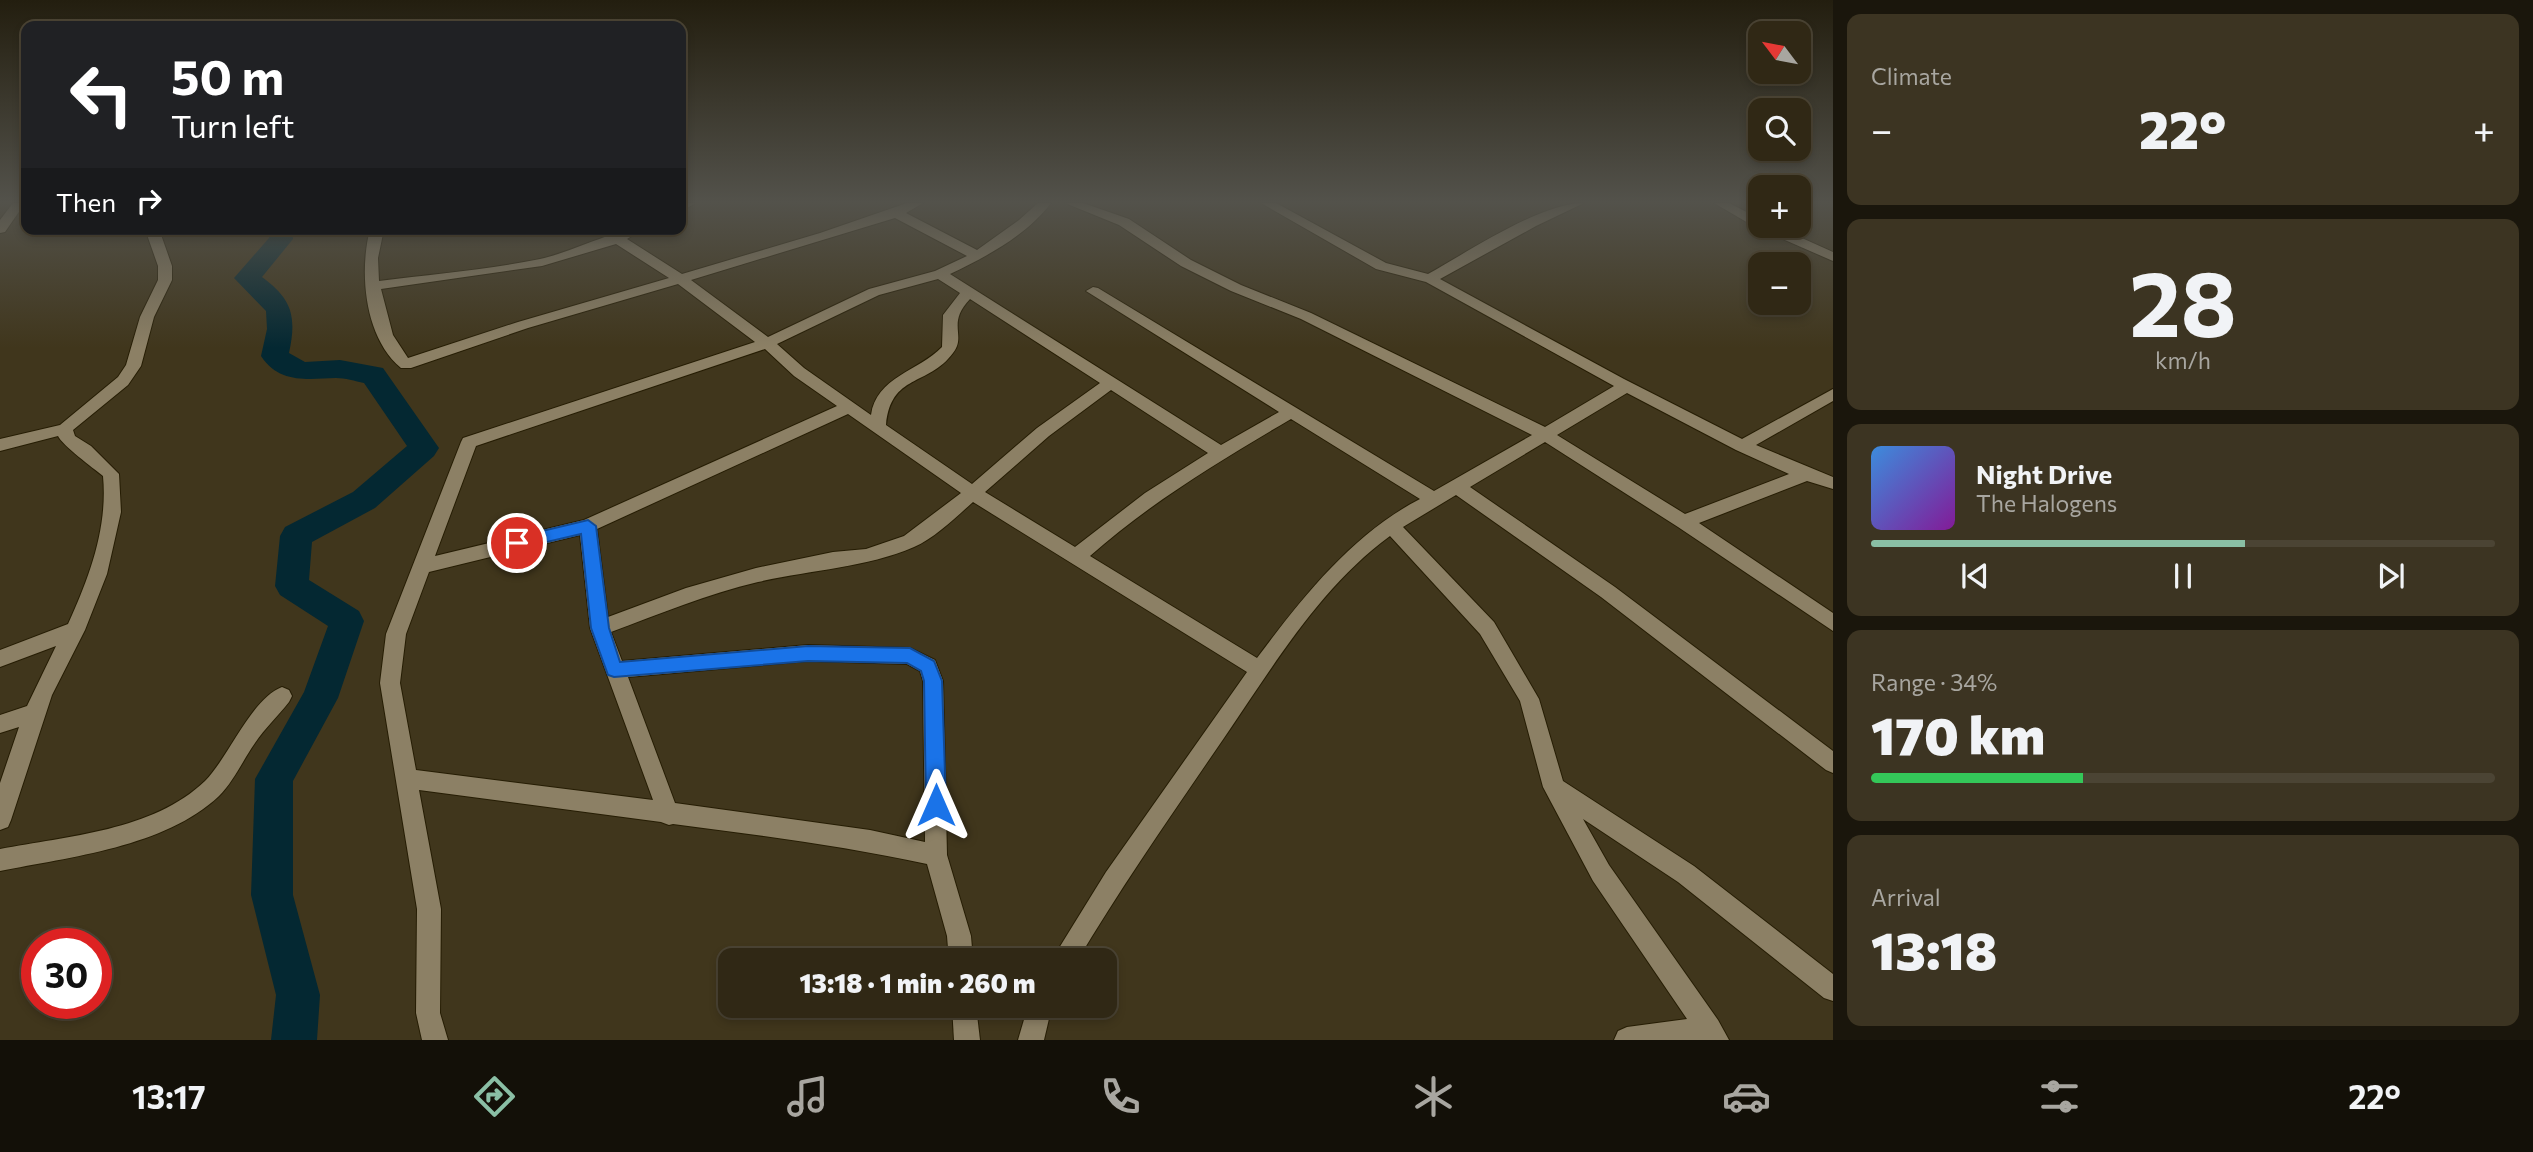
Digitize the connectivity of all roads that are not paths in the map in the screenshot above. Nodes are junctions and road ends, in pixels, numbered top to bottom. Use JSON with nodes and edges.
{"nodes":[{"id":1,"x":160,"y":252,"type":"edge"},
{"id":2,"x":372,"y":252,"type":"edge"},
{"id":3,"x":580,"y":252,"type":"edge"},
{"id":4,"x":650,"y":252,"type":"edge"},
{"id":5,"x":767,"y":252,"type":"edge"},
{"id":6,"x":969,"y":252,"type":"edge"},
{"id":7,"x":984,"y":252,"type":"edge"},
{"id":8,"x":1169,"y":252,"type":"edge"},
{"id":9,"x":1355,"y":252,"type":"edge"},
{"id":10,"x":1479,"y":252,"type":"edge"},
{"id":11,"x":978,"y":256,"type":"junction"},
{"id":12,"x":940,"y":275,"type":"junction"},
{"id":13,"x":679,"y":278,"type":"junction"},
{"id":14,"x":1430,"y":278,"type":"junction"},
{"id":15,"x":373,"y":286,"type":"junction"},
{"id":16,"x":1093,"y":291,"type":"dead end"},
{"id":17,"x":968,"y":293,"type":"junction"},
{"id":18,"x":767,"y":343,"type":"junction"},
{"id":19,"x":1112,"y":382,"type":"junction"},
{"id":20,"x":1625,"y":387,"type":"junction"},
{"id":21,"x":1833,"y":394,"type":"edge"},
{"id":22,"x":848,"y":408,"type":"junction"},
{"id":23,"x":1290,"y":413,"type":"junction"},
{"id":24,"x":878,"y":427,"type":"junction"},
{"id":25,"x":65,"y":429,"type":"junction"},
{"id":26,"x":1544,"y":434,"type":"junction"},
{"id":27,"x":0,"y":445,"type":"edge"},
{"id":28,"x":1742,"y":446,"type":"junction"},
{"id":29,"x":1219,"y":452,"type":"junction"},
{"id":30,"x":1804,"y":475,"type":"junction"},
{"id":31,"x":1833,"y":483,"type":"edge"},
{"id":32,"x":1457,"y":487,"type":"junction"},
{"id":33,"x":971,"y":492,"type":"junction"},
{"id":34,"x":1432,"y":498,"type":"junction"},
{"id":35,"x":1684,"y":523,"type":"junction"},
{"id":36,"x":588,"y":526,"type":"junction"},
{"id":37,"x":1391,"y":526,"type":"junction"},
{"id":38,"x":1075,"y":558,"type":"junction"},
{"id":39,"x":422,"y":566,"type":"junction"},
{"id":40,"x":1833,"y":623,"type":"edge"},
{"id":41,"x":600,"y":628,"type":"junction"},
{"id":42,"x":75,"y":630,"type":"junction"},
{"id":43,"x":0,"y":659,"type":"edge"},
{"id":44,"x":614,"y":670,"type":"junction"},
{"id":45,"x":1261,"y":670,"type":"junction"},
{"id":46,"x":282,"y":695,"type":"dead end"},
{"id":47,"x":36,"y":713,"type":"junction"},
{"id":48,"x":0,"y":724,"type":"edge"},
{"id":49,"x":1833,"y":763,"type":"edge"},
{"id":50,"x":408,"y":779,"type":"junction"},
{"id":51,"x":1555,"y":787,"type":"junction"},
{"id":52,"x":669,"y":815,"type":"junction"},
{"id":53,"x":0,"y":820,"type":"edge"},
{"id":54,"x":936,"y":856,"type":"junction"},
{"id":55,"x":0,"y":860,"type":"edge"},
{"id":56,"x":960,"y":948,"type":"edge"},
{"id":57,"x":1071,"y":948,"type":"edge"},
{"id":58,"x":1833,"y":989,"type":"edge"},
{"id":59,"x":965,"y":1018,"type":"edge"},
{"id":60,"x":1037,"y":1018,"type":"edge"},
{"id":61,"x":1712,"y":1035,"type":"edge"},
{"id":62,"x":435,"y":1040,"type":"edge"},
{"id":63,"x":967,"y":1040,"type":"edge"},
{"id":64,"x":1031,"y":1040,"type":"edge"},
{"id":65,"x":1628,"y":1040,"type":"edge"}],
"edges":[{"from":1,"to":25,"type":"street"},
{"from":2,"to":15,"type":"street"},
{"from":3,"to":15,"type":"street"},
{"from":4,"to":13,"type":"street"},
{"from":5,"to":13,"type":"street"},
{"from":6,"to":11,"type":"street"},
{"from":7,"to":11,"type":"street"},
{"from":8,"to":26,"type":"street"},
{"from":9,"to":14,"type":"street"},
{"from":10,"to":14,"type":"street"},
{"from":11,"to":12,"type":"street"},
{"from":12,"to":17,"type":"street"},
{"from":12,"to":18,"type":"street"},
{"from":13,"to":15,"type":"street"},
{"from":13,"to":18,"type":"street"},
{"from":14,"to":20,"type":"street"},
{"from":16,"to":23,"type":"street"},
{"from":17,"to":19,"type":"street"},
{"from":17,"to":24,"type":"street"},
{"from":18,"to":22,"type":"street"},
{"from":18,"to":39,"type":"street"},
{"from":19,"to":29,"type":"street"},
{"from":19,"to":33,"type":"street"},
{"from":20,"to":26,"type":"street"},
{"from":20,"to":28,"type":"street"},
{"from":21,"to":28,"type":"street"},
{"from":22,"to":24,"type":"street"},
{"from":22,"to":36,"type":"street"},
{"from":23,"to":29,"type":"street"},
{"from":23,"to":34,"type":"street"},
{"from":24,"to":33,"type":"street"},
{"from":25,"to":27,"type":"street"},
{"from":25,"to":42,"type":"street"},
{"from":26,"to":32,"type":"street"},
{"from":26,"to":35,"type":"street"},
{"from":28,"to":30,"type":"street"},
{"from":29,"to":38,"type":"street"},
{"from":30,"to":31,"type":"street"},
{"from":30,"to":35,"type":"street"},
{"from":32,"to":34,"type":"street"},
{"from":32,"to":49,"type":"street"},
{"from":33,"to":38,"type":"street"},
{"from":33,"to":41,"type":"street"},
{"from":34,"to":37,"type":"street"},
{"from":35,"to":40,"type":"street"},
{"from":36,"to":39,"type":"street"},
{"from":36,"to":41,"type":"street"},
{"from":37,"to":45,"type":"street"},
{"from":37,"to":51,"type":"street"},
{"from":38,"to":45,"type":"street"},
{"from":39,"to":50,"type":"street"},
{"from":41,"to":44,"type":"street"},
{"from":42,"to":43,"type":"street"},
{"from":42,"to":47,"type":"street"},
{"from":44,"to":52,"type":"street"},
{"from":44,"to":54,"type":"street"},
{"from":45,"to":57,"type":"street"},
{"from":46,"to":55,"type":"street"},
{"from":47,"to":48,"type":"street"},
{"from":47,"to":53,"type":"street"},
{"from":50,"to":52,"type":"street"},
{"from":50,"to":62,"type":"street"},
{"from":51,"to":58,"type":"street"},
{"from":51,"to":61,"type":"street"},
{"from":52,"to":54,"type":"street"},
{"from":54,"to":56,"type":"street"},
{"from":59,"to":63,"type":"street"},
{"from":60,"to":64,"type":"street"},
{"from":61,"to":65,"type":"street"}]}
